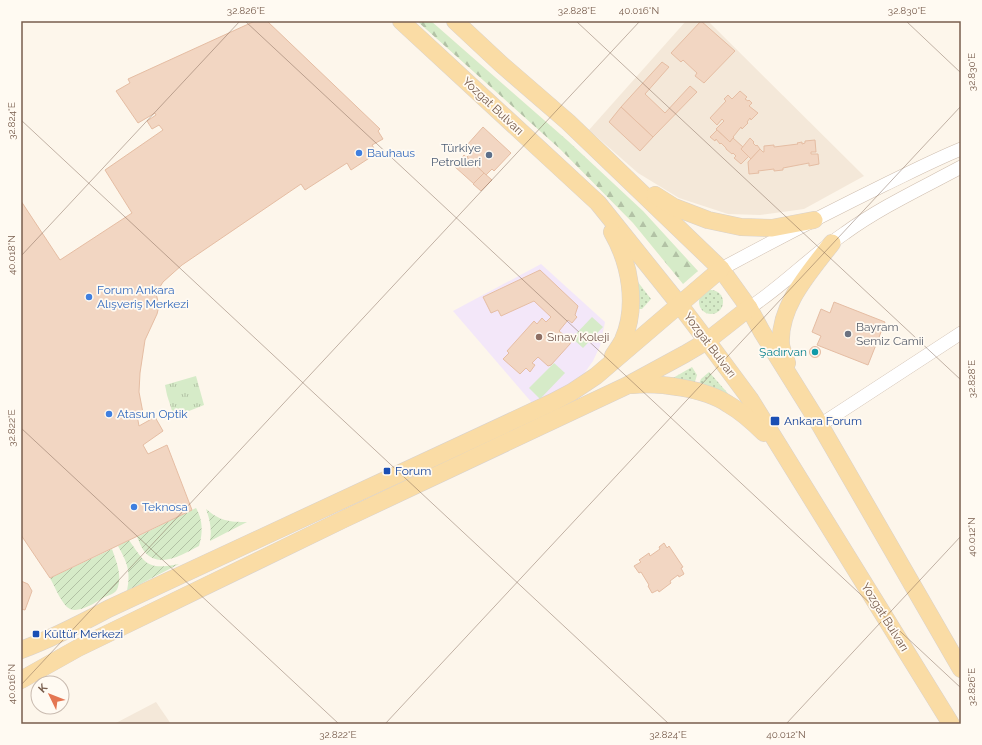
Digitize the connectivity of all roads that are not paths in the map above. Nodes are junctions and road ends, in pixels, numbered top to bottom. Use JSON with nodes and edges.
{"nodes":[{"id":1,"x":401,"y":21,"type":"edge"},
{"id":2,"x":455,"y":21,"type":"edge"},
{"id":3,"x":961,"y":150,"type":"edge"},
{"id":4,"x":961,"y":167,"type":"edge"},
{"id":5,"x":625,"y":176,"type":"junction"},
{"id":6,"x":598,"y":203,"type":"junction"},
{"id":7,"x":814,"y":220,"type":"junction"},
{"id":8,"x":832,"y":243,"type":"junction"},
{"id":9,"x":721,"y":269,"type":"junction"},
{"id":10,"x":679,"y":304,"type":"junction"},
{"id":11,"x":748,"y":308,"type":"junction"},
{"id":12,"x":961,"y":333,"type":"edge"},
{"id":13,"x":707,"y":341,"type":"junction"},
{"id":14,"x":596,"y":376,"type":"junction"},
{"id":15,"x":626,"y":386,"type":"junction"},
{"id":16,"x":796,"y":387,"type":"junction"},
{"id":17,"x":820,"y":425,"type":"junction"},
{"id":18,"x":781,"y":449,"type":"junction"},
{"id":19,"x":21,"y":650,"type":"edge"},
{"id":20,"x":961,"y":669,"type":"edge"},
{"id":21,"x":21,"y":680,"type":"edge"},
{"id":22,"x":951,"y":724,"type":"edge"}],
"edges":[{"from":1,"to":6,"type":"main road","name":"Yozgat Bulvarı"},
{"from":2,"to":5,"type":"main road"},
{"from":3,"to":7,"type":"street"},
{"from":4,"to":8,"type":"street"},
{"from":5,"to":7,"type":"main road"},
{"from":5,"to":9,"type":"main road"},
{"from":6,"to":10,"type":"main road","name":"Yozgat Bulvarı"},
{"from":6,"to":14,"type":"main road"},
{"from":7,"to":9,"type":"street"},
{"from":8,"to":11,"type":"street"},
{"from":8,"to":16,"type":"main road"},
{"from":9,"to":10,"type":"main road"},
{"from":9,"to":11,"type":"main road"},
{"from":10,"to":13,"type":"main road","name":"Yozgat Bulvarı"},
{"from":10,"to":14,"type":"main road"},
{"from":11,"to":13,"type":"main road"},
{"from":11,"to":16,"type":"main road"},
{"from":12,"to":17,"type":"street"},
{"from":13,"to":15,"type":"main road"},
{"from":13,"to":18,"type":"main road","name":"Yozgat Bulvarı"},
{"from":14,"to":19,"type":"main road"},
{"from":15,"to":18,"type":"main road"},
{"from":15,"to":21,"type":"main road"},
{"from":16,"to":17,"type":"main road"},
{"from":17,"to":20,"type":"main road"},
{"from":18,"to":22,"type":"main road","name":"Yozgat Bulvarı"}]}
